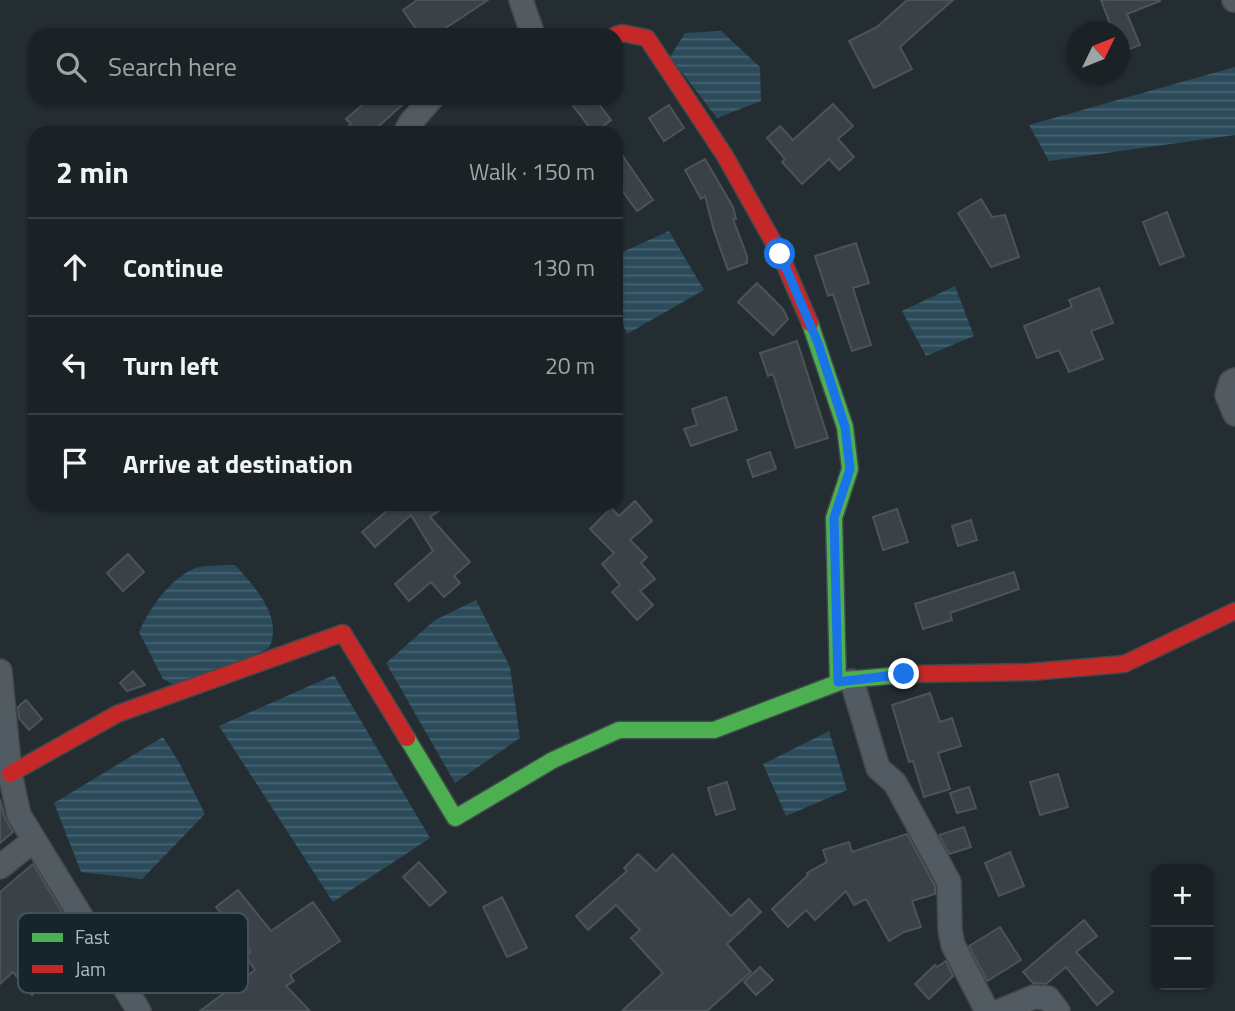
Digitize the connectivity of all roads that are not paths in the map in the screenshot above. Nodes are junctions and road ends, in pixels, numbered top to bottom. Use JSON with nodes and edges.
{"nodes":[{"id":1,"x":520,"y":0,"type":"edge"},
{"id":2,"x":530,"y":28,"type":"edge"},
{"id":3,"x":623,"y":33,"type":"edge"},
{"id":4,"x":426,"y":105,"type":"edge"},
{"id":5,"x":409,"y":126,"type":"edge"},
{"id":6,"x":1235,"y":380,"type":"edge"},
{"id":7,"x":1235,"y":414,"type":"edge"},
{"id":8,"x":1235,"y":611,"type":"edge"},
{"id":9,"x":0,"y":671,"type":"edge"},
{"id":10,"x":845,"y":681,"type":"junction"},
{"id":11,"x":10,"y":774,"type":"junction"},
{"id":12,"x":34,"y":840,"type":"junction"},
{"id":13,"x":0,"y":867,"type":"edge"},
{"id":14,"x":79,"y":913,"type":"edge"},
{"id":15,"x":128,"y":993,"type":"edge"},
{"id":16,"x":139,"y":1011,"type":"edge"},
{"id":17,"x":988,"y":1011,"type":"edge"},
{"id":18,"x":1000,"y":1011,"type":"edge"},
{"id":19,"x":1058,"y":1011,"type":"edge"}],
"edges":[{"from":1,"to":2,"type":"street"},
{"from":3,"to":10,"type":"street"},
{"from":4,"to":5,"type":"street"},
{"from":6,"to":7,"type":"street"},
{"from":8,"to":10,"type":"street"},
{"from":9,"to":11,"type":"street"},
{"from":10,"to":11,"type":"street"},
{"from":10,"to":17,"type":"street"},
{"from":11,"to":12,"type":"street"},
{"from":12,"to":13,"type":"street"},
{"from":12,"to":14,"type":"street"},
{"from":15,"to":16,"type":"street"},
{"from":18,"to":19,"type":"street"}]}
